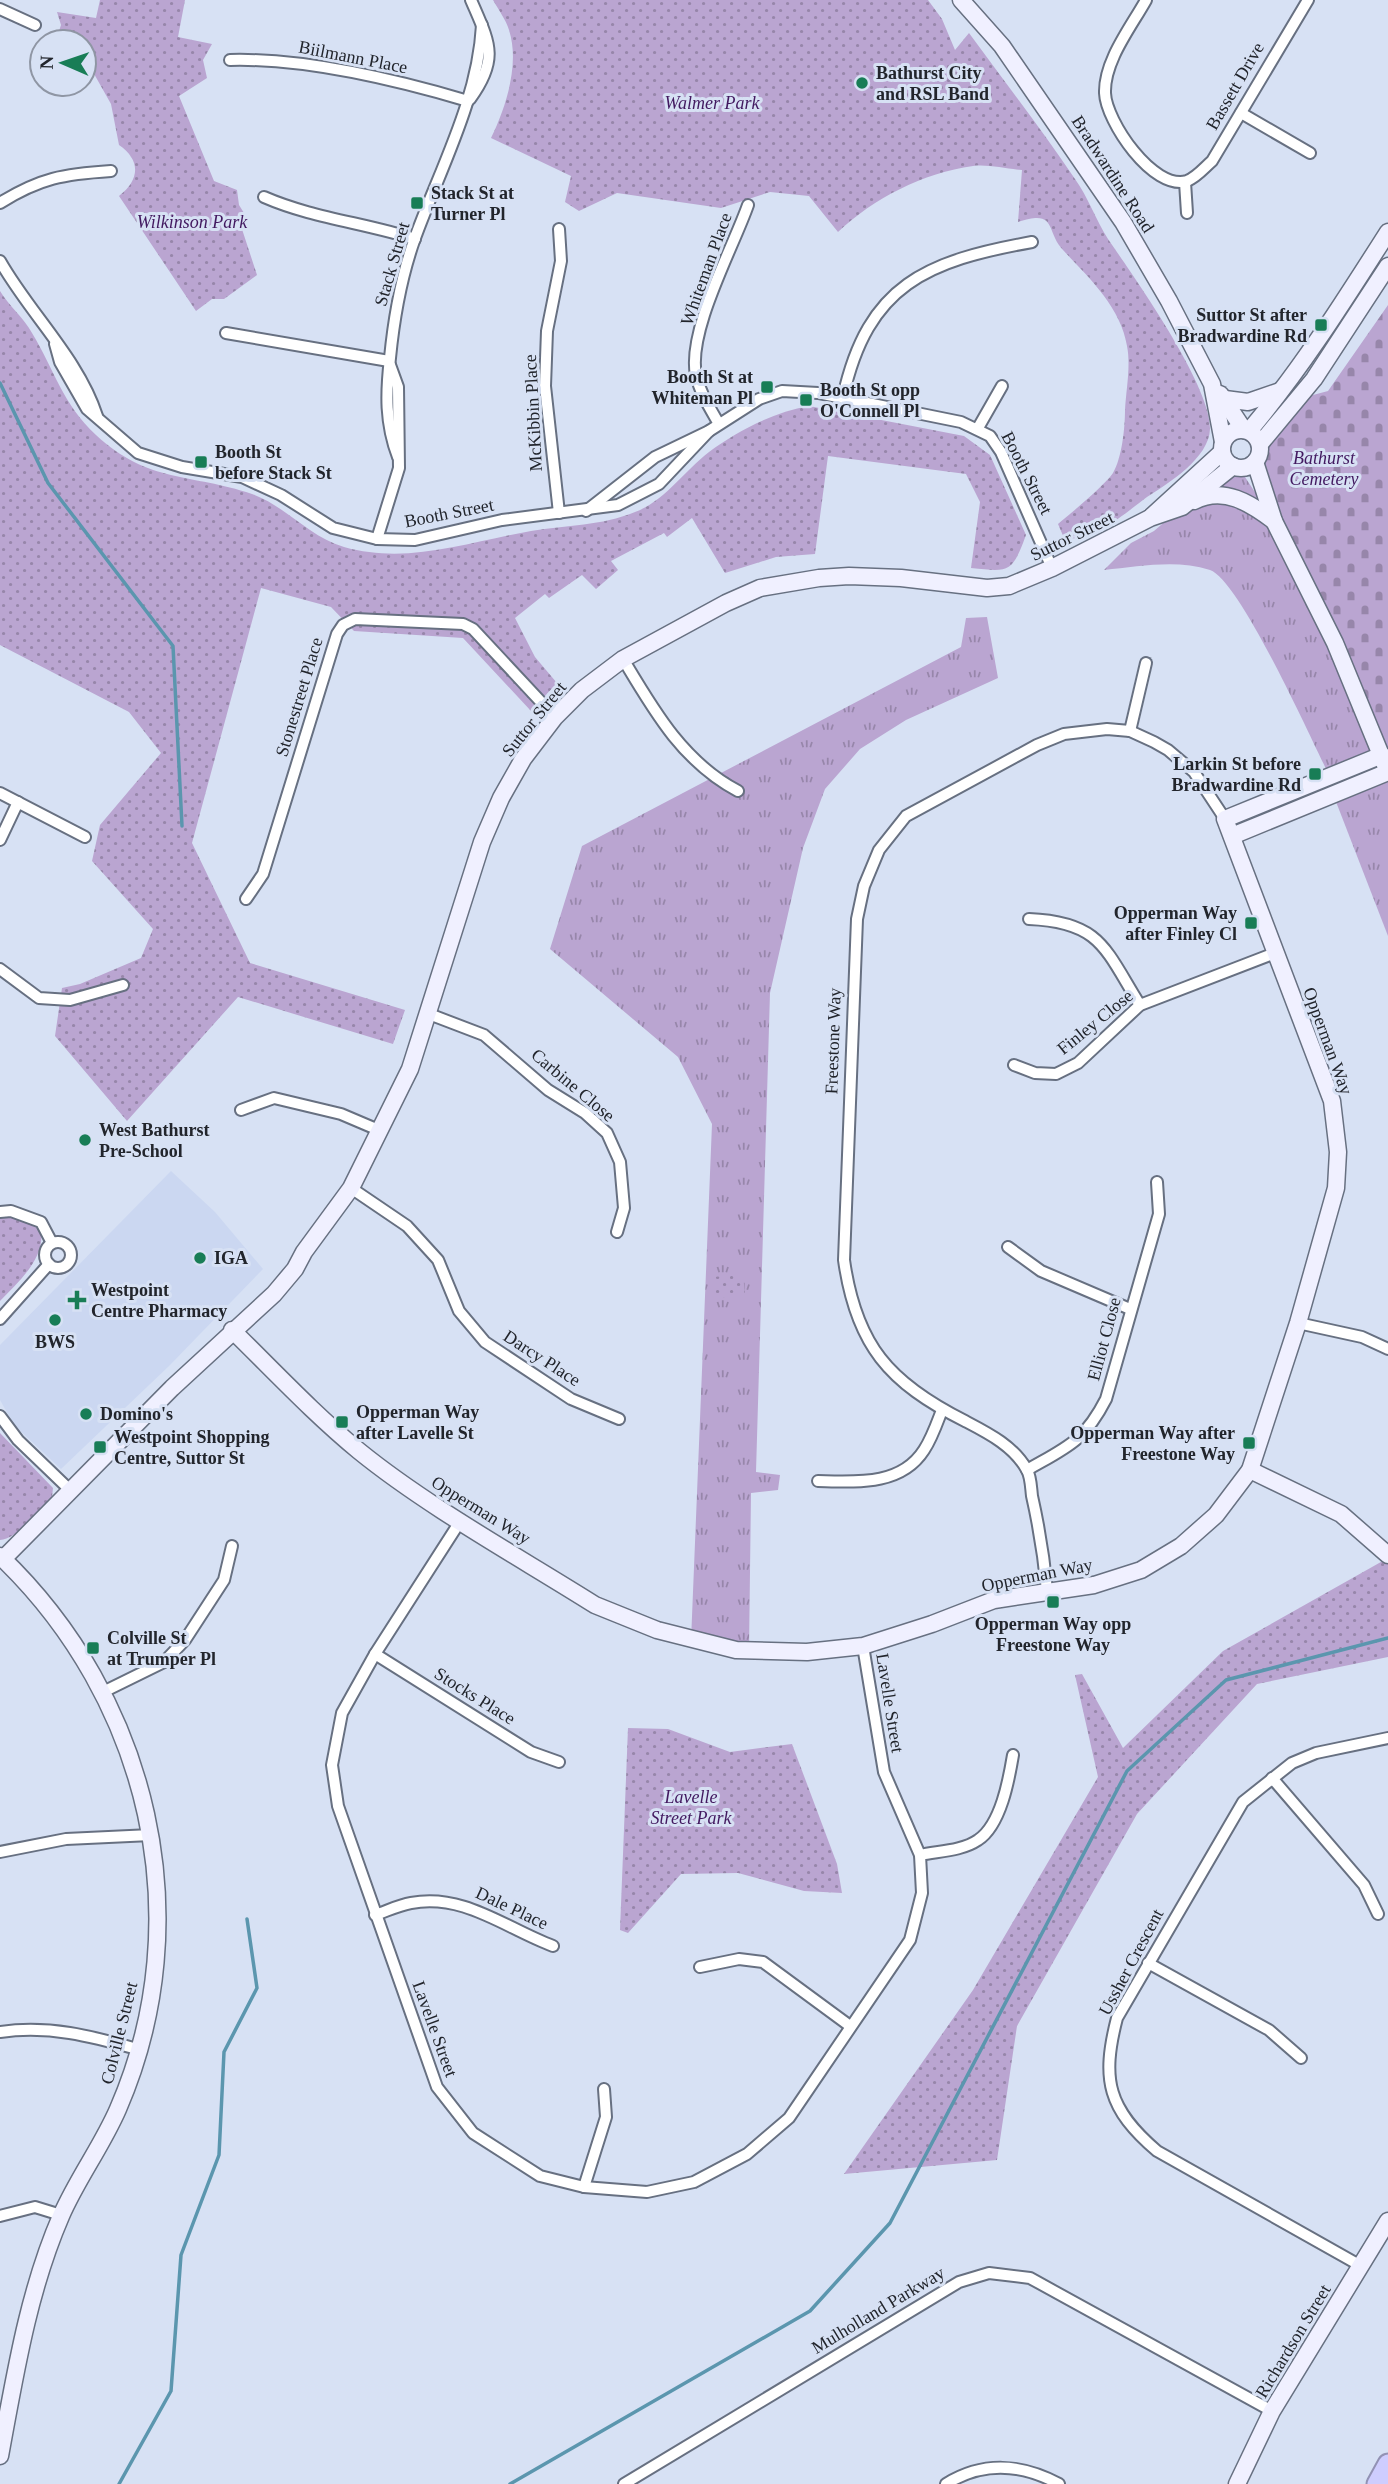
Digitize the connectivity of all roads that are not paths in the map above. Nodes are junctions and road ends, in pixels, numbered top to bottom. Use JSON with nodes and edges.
{"nodes":[{"id":1,"x":471,"y":0,"type":"edge"},
{"id":2,"x":961,"y":0,"type":"edge"},
{"id":3,"x":1146,"y":0,"type":"edge"},
{"id":4,"x":1308,"y":0,"type":"edge"},
{"id":5,"x":0,"y":9,"type":"edge"},
{"id":6,"x":35,"y":24,"type":"dead end"},
{"id":7,"x":230,"y":60,"type":"dead end"},
{"id":8,"x":468,"y":101,"type":"junction"},
{"id":9,"x":1241,"y":113,"type":"junction"},
{"id":10,"x":1310,"y":153,"type":"dead end"},
{"id":11,"x":111,"y":171,"type":"dead end"},
{"id":12,"x":1185,"y":181,"type":"junction"},
{"id":13,"x":264,"y":197,"type":"dead end"},
{"id":14,"x":0,"y":203,"type":"edge"},
{"id":15,"x":748,"y":205,"type":"dead end"},
{"id":16,"x":1187,"y":214,"type":"dead end"},
{"id":17,"x":559,"y":229,"type":"dead end"},
{"id":18,"x":1388,"y":232,"type":"edge"},
{"id":19,"x":415,"y":239,"type":"junction"},
{"id":20,"x":1032,"y":242,"type":"dead end"},
{"id":21,"x":0,"y":261,"type":"edge"},
{"id":22,"x":1388,"y":266,"type":"edge"},
{"id":23,"x":226,"y":333,"type":"dead end"},
{"id":24,"x":389,"y":361,"type":"junction"},
{"id":25,"x":1212,"y":384,"type":"junction"},
{"id":26,"x":1002,"y":386,"type":"dead end"},
{"id":27,"x":1285,"y":388,"type":"junction"},
{"id":28,"x":844,"y":397,"type":"junction"},
{"id":29,"x":1224,"y":399,"type":"junction"},
{"id":30,"x":719,"y":424,"type":"junction"},
{"id":31,"x":978,"y":428,"type":"junction"},
{"id":32,"x":1246,"y":430,"type":"junction"},
{"id":33,"x":709,"y":431,"type":"junction"},
{"id":34,"x":1260,"y":444,"type":"junction"},
{"id":35,"x":1222,"y":447,"type":"junction"},
{"id":36,"x":1255,"y":462,"type":"junction"},
{"id":37,"x":1236,"y":467,"type":"junction"},
{"id":38,"x":1182,"y":507,"type":"junction"},
{"id":39,"x":585,"y":512,"type":"junction"},
{"id":40,"x":559,"y":513,"type":"junction"},
{"id":41,"x":1150,"y":518,"type":"junction"},
{"id":42,"x":1275,"y":521,"type":"junction"},
{"id":43,"x":377,"y":539,"type":"junction"},
{"id":44,"x":1052,"y":568,"type":"junction"},
{"id":45,"x":623,"y":659,"type":"junction"},
{"id":46,"x":1146,"y":663,"type":"dead end"},
{"id":47,"x":555,"y":717,"type":"junction"},
{"id":48,"x":1130,"y":731,"type":"junction"},
{"id":49,"x":1381,"y":755,"type":"junction"},
{"id":50,"x":1388,"y":772,"type":"edge"},
{"id":51,"x":738,"y":791,"type":"dead end"},
{"id":52,"x":0,"y":793,"type":"edge"},
{"id":53,"x":18,"y":802,"type":"junction"},
{"id":54,"x":1226,"y":820,"type":"junction"},
{"id":55,"x":1232,"y":836,"type":"junction"},
{"id":56,"x":85,"y":837,"type":"dead end"},
{"id":57,"x":0,"y":840,"type":"edge"},
{"id":58,"x":246,"y":899,"type":"dead end"},
{"id":59,"x":1029,"y":919,"type":"dead end"},
{"id":60,"x":1275,"y":953,"type":"junction"},
{"id":61,"x":0,"y":969,"type":"edge"},
{"id":62,"x":124,"y":985,"type":"dead end"},
{"id":63,"x":1140,"y":1005,"type":"junction"},
{"id":64,"x":429,"y":1014,"type":"junction"},
{"id":65,"x":1014,"y":1065,"type":"dead end"},
{"id":66,"x":241,"y":1110,"type":"dead end"},
{"id":67,"x":381,"y":1132,"type":"junction"},
{"id":68,"x":1157,"y":1182,"type":"dead end"},
{"id":69,"x":351,"y":1188,"type":"junction"},
{"id":70,"x":0,"y":1212,"type":"edge"},
{"id":71,"x":617,"y":1232,"type":"dead end"},
{"id":72,"x":52,"y":1243,"type":"junction"},
{"id":73,"x":1008,"y":1247,"type":"dead end"},
{"id":74,"x":49,"y":1264,"type":"junction"},
{"id":75,"x":1130,"y":1308,"type":"junction"},
{"id":76,"x":0,"y":1319,"type":"edge"},
{"id":77,"x":1298,"y":1324,"type":"junction"},
{"id":78,"x":232,"y":1330,"type":"junction"},
{"id":79,"x":1388,"y":1349,"type":"edge"},
{"id":80,"x":942,"y":1410,"type":"junction"},
{"id":81,"x":0,"y":1416,"type":"edge"},
{"id":82,"x":619,"y":1419,"type":"dead end"},
{"id":83,"x":1027,"y":1470,"type":"junction"},
{"id":84,"x":1250,"y":1470,"type":"junction"},
{"id":85,"x":818,"y":1481,"type":"dead end"},
{"id":86,"x":71,"y":1491,"type":"junction"},
{"id":87,"x":461,"y":1520,"type":"junction"},
{"id":88,"x":232,"y":1546,"type":"dead end"},
{"id":89,"x":1388,"y":1555,"type":"edge"},
{"id":90,"x":1,"y":1558,"type":"edge"},
{"id":91,"x":1047,"y":1590,"type":"junction"},
{"id":92,"x":863,"y":1646,"type":"junction"},
{"id":93,"x":375,"y":1654,"type":"junction"},
{"id":94,"x":103,"y":1692,"type":"junction"},
{"id":95,"x":1388,"y":1738,"type":"edge"},
{"id":96,"x":1013,"y":1755,"type":"dead end"},
{"id":97,"x":558,"y":1762,"type":"dead end"},
{"id":98,"x":1272,"y":1778,"type":"junction"},
{"id":99,"x":151,"y":1835,"type":"junction"},
{"id":100,"x":0,"y":1852,"type":"edge"},
{"id":101,"x":920,"y":1855,"type":"junction"},
{"id":102,"x":1378,"y":1914,"type":"dead end"},
{"id":103,"x":375,"y":1915,"type":"junction"},
{"id":104,"x":552,"y":1946,"type":"dead end"},
{"id":105,"x":1148,"y":1963,"type":"junction"},
{"id":106,"x":700,"y":1967,"type":"dead end"},
{"id":107,"x":850,"y":2026,"type":"junction"},
{"id":108,"x":0,"y":2032,"type":"edge"},
{"id":109,"x":137,"y":2049,"type":"junction"},
{"id":110,"x":1301,"y":2058,"type":"dead end"},
{"id":111,"x":604,"y":2089,"type":"dead end"},
{"id":112,"x":584,"y":2187,"type":"junction"},
{"id":113,"x":61,"y":2215,"type":"junction"},
{"id":114,"x":0,"y":2216,"type":"edge"},
{"id":115,"x":1388,"y":2221,"type":"edge"},
{"id":116,"x":1361,"y":2266,"type":"junction"},
{"id":117,"x":5,"y":2405,"type":"edge"},
{"id":118,"x":1272,"y":2411,"type":"junction"},
{"id":119,"x":0,"y":2456,"type":"edge"},
{"id":120,"x":1388,"y":2464,"type":"edge"},
{"id":121,"x":624,"y":2484,"type":"edge"},
{"id":122,"x":946,"y":2484,"type":"edge"},
{"id":123,"x":1059,"y":2484,"type":"edge"},
{"id":124,"x":1237,"y":2484,"type":"edge"},
{"id":125,"x":1377,"y":2484,"type":"edge"}],
"edges":[{"from":1,"to":8,"type":"street","name":"Stack Street"},
{"from":2,"to":25,"type":"street","name":"Bradwardine Road"},
{"from":3,"to":12,"type":"street"},
{"from":4,"to":9,"type":"street","name":"Bassett Drive"},
{"from":5,"to":6,"type":"street"},
{"from":7,"to":8,"type":"street","name":"Biilmann Place"},
{"from":8,"to":19,"type":"street","name":"Stack Street"},
{"from":9,"to":10,"type":"street"},
{"from":9,"to":12,"type":"street","name":"Bassett Drive"},
{"from":11,"to":14,"type":"street"},
{"from":12,"to":16,"type":"street"},
{"from":13,"to":19,"type":"street"},
{"from":15,"to":30,"type":"street","name":"Whiteman Place"},
{"from":17,"to":40,"type":"street","name":"McKibbin Place"},
{"from":18,"to":27,"type":"street"},
{"from":19,"to":24,"type":"street","name":"Stack Street"},
{"from":20,"to":28,"type":"street"},
{"from":21,"to":43,"type":"street","name":"Booth Street"},
{"from":22,"to":34,"type":"street"},
{"from":23,"to":24,"type":"street"},
{"from":24,"to":43,"type":"street","name":"Stack Street"},
{"from":25,"to":29,"type":"street","name":"Bradwardine Road"},
{"from":25,"to":35,"type":"street","name":"Bradwardine Road"},
{"from":26,"to":31,"type":"street"},
{"from":27,"to":29,"type":"street"},
{"from":27,"to":32,"type":"street"},
{"from":28,"to":30,"type":"street","name":"Booth Street"},
{"from":28,"to":31,"type":"street","name":"Booth Street"},
{"from":29,"to":32,"type":"street","name":"Bradwardine Road"},
{"from":30,"to":33,"type":"street","name":"Booth Street"},
{"from":31,"to":44,"type":"street","name":"Booth Street"},
{"from":32,"to":34,"type":"street"},
{"from":32,"to":35,"type":"street"},
{"from":33,"to":39,"type":"street","name":"Booth Street"},
{"from":33,"to":39,"type":"street","name":"Booth Street"},
{"from":34,"to":36,"type":"street"},
{"from":35,"to":37,"type":"street"},
{"from":35,"to":41,"type":"street","name":"Suttor Street"},
{"from":36,"to":37,"type":"street"},
{"from":36,"to":42,"type":"street"},
{"from":37,"to":38,"type":"street","name":"Suttor Street"},
{"from":37,"to":42,"type":"street"},
{"from":38,"to":41,"type":"street","name":"Suttor Street"},
{"from":38,"to":42,"type":"street"},
{"from":39,"to":40,"type":"street","name":"Booth Street"},
{"from":40,"to":43,"type":"street","name":"Booth Street"},
{"from":41,"to":44,"type":"street","name":"Suttor Street"},
{"from":42,"to":49,"type":"street"},
{"from":44,"to":45,"type":"street","name":"Suttor Street"},
{"from":45,"to":47,"type":"street","name":"Suttor Street"},
{"from":45,"to":51,"type":"street"},
{"from":46,"to":48,"type":"street"},
{"from":47,"to":58,"type":"street","name":"Stonestreet Place"},
{"from":47,"to":64,"type":"street","name":"Suttor Street"},
{"from":48,"to":54,"type":"street","name":"Freestone Way"},
{"from":48,"to":80,"type":"street","name":"Freestone Way"},
{"from":49,"to":50,"type":"street"},
{"from":49,"to":54,"type":"street"},
{"from":50,"to":55,"type":"street"},
{"from":52,"to":53,"type":"street"},
{"from":53,"to":56,"type":"street"},
{"from":53,"to":57,"type":"street"},
{"from":54,"to":55,"type":"street","name":"Freestone Way"},
{"from":55,"to":60,"type":"street","name":"Opperman Way"},
{"from":59,"to":63,"type":"street"},
{"from":60,"to":63,"type":"street","name":"Finley Close"},
{"from":60,"to":77,"type":"street","name":"Opperman Way"},
{"from":61,"to":62,"type":"street"},
{"from":63,"to":65,"type":"street","name":"Finley Close"},
{"from":64,"to":67,"type":"street","name":"Suttor Street"},
{"from":64,"to":71,"type":"street","name":"Carbine Close"},
{"from":66,"to":67,"type":"street"},
{"from":67,"to":69,"type":"street","name":"Suttor Street"},
{"from":68,"to":75,"type":"street","name":"Elliot Close"},
{"from":69,"to":78,"type":"street","name":"Suttor Street"},
{"from":69,"to":82,"type":"street","name":"Darcy Place"},
{"from":70,"to":72,"type":"street"},
{"from":72,"to":74,"type":"street"},
{"from":72,"to":74,"type":"street"},
{"from":73,"to":75,"type":"street"},
{"from":74,"to":76,"type":"street"},
{"from":75,"to":83,"type":"street","name":"Elliot Close"},
{"from":77,"to":79,"type":"street"},
{"from":77,"to":84,"type":"street","name":"Opperman Way"},
{"from":78,"to":86,"type":"street","name":"Suttor Street"},
{"from":78,"to":87,"type":"street","name":"Opperman Way"},
{"from":80,"to":83,"type":"street","name":"Freestone Way"},
{"from":80,"to":85,"type":"street"},
{"from":81,"to":86,"type":"street"},
{"from":83,"to":91,"type":"street"},
{"from":84,"to":89,"type":"street"},
{"from":84,"to":91,"type":"street","name":"Opperman Way"},
{"from":86,"to":90,"type":"street","name":"Suttor Street"},
{"from":87,"to":92,"type":"street","name":"Opperman Way"},
{"from":87,"to":93,"type":"street","name":"Lavelle Street"},
{"from":88,"to":94,"type":"street"},
{"from":90,"to":94,"type":"street","name":"Colville Street"},
{"from":91,"to":92,"type":"street","name":"Opperman Way"},
{"from":92,"to":101,"type":"street","name":"Lavelle Street"},
{"from":93,"to":97,"type":"street","name":"Stocks Place"},
{"from":93,"to":103,"type":"street","name":"Lavelle Street"},
{"from":94,"to":99,"type":"street","name":"Colville Street"},
{"from":95,"to":98,"type":"street","name":"Ussher Crescent"},
{"from":96,"to":101,"type":"street"},
{"from":98,"to":102,"type":"street"},
{"from":98,"to":105,"type":"street","name":"Ussher Crescent"},
{"from":99,"to":100,"type":"street"},
{"from":99,"to":109,"type":"street","name":"Colville Street"},
{"from":101,"to":107,"type":"street","name":"Lavelle Street"},
{"from":103,"to":104,"type":"street","name":"Dale Place"},
{"from":103,"to":112,"type":"street","name":"Lavelle Street"},
{"from":105,"to":110,"type":"street"},
{"from":105,"to":116,"type":"street","name":"Ussher Crescent"},
{"from":106,"to":107,"type":"street"},
{"from":107,"to":112,"type":"street","name":"Lavelle Street"},
{"from":108,"to":109,"type":"street"},
{"from":109,"to":113,"type":"street","name":"Colville Street"},
{"from":111,"to":112,"type":"street"},
{"from":113,"to":114,"type":"street"},
{"from":113,"to":117,"type":"street","name":"Colville Street"},
{"from":115,"to":116,"type":"street","name":"Richardson Street"},
{"from":116,"to":118,"type":"street","name":"Richardson Street"},
{"from":117,"to":119,"type":"street","name":"Colville Street"},
{"from":118,"to":121,"type":"street","name":"Mulholland Parkway"},
{"from":118,"to":124,"type":"street","name":"Richardson Street"},
{"from":120,"to":125,"type":"highway"},
{"from":122,"to":123,"type":"street"}]}
